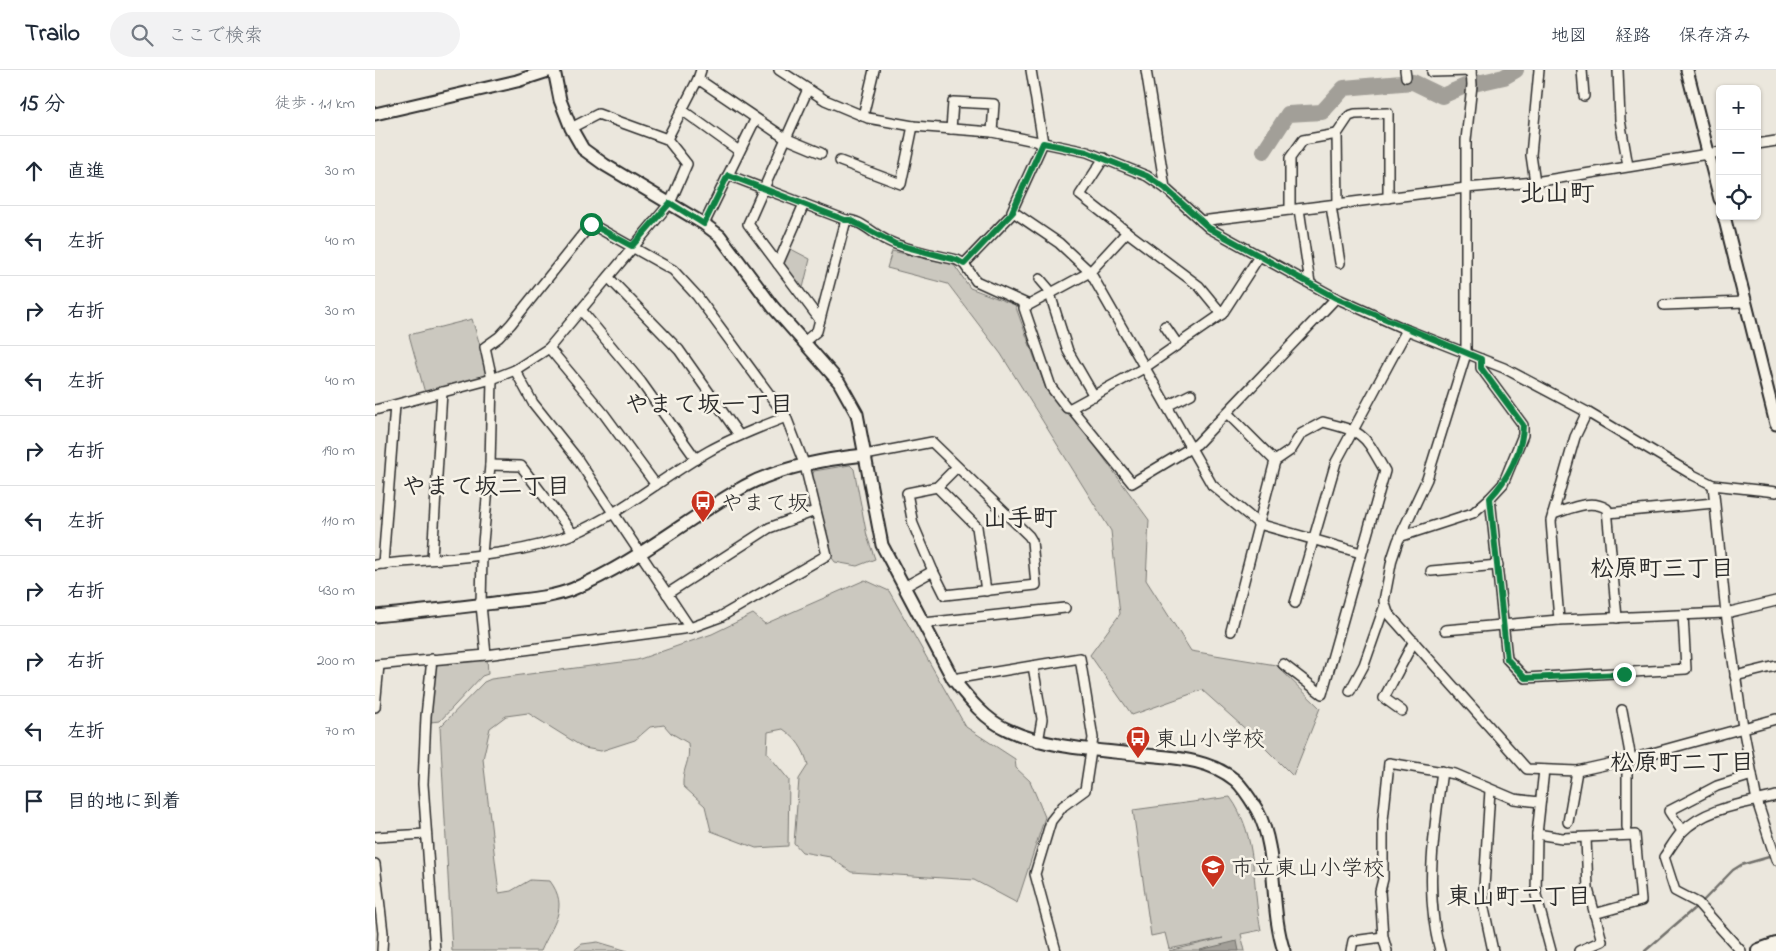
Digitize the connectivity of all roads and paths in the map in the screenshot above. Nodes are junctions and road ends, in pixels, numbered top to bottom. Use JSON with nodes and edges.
{"nodes":[{"id":1,"x":552,"y":70,"type":"edge"},
{"id":2,"x":701,"y":70,"type":"edge"},
{"id":3,"x":779,"y":70,"type":"edge"},
{"id":4,"x":875,"y":70,"type":"edge"},
{"id":5,"x":1031,"y":70,"type":"edge"},
{"id":6,"x":1146,"y":70,"type":"edge"},
{"id":7,"x":1471,"y":70,"type":"edge"},
{"id":8,"x":1539,"y":70,"type":"edge"},
{"id":9,"x":1582,"y":70,"type":"edge"},
{"id":10,"x":1618,"y":70,"type":"edge"},
{"id":11,"x":1687,"y":70,"type":"edge"},
{"id":12,"x":1431,"y":72,"type":"dead end"},
{"id":13,"x":697,"y":79,"type":"junction"},
{"id":14,"x":809,"y":89,"type":"junction"},
{"id":15,"x":1584,"y":96,"type":"dead end"},
{"id":16,"x":681,"y":110,"type":"junction"},
{"id":17,"x":375,"y":114,"type":"edge"},
{"id":18,"x":863,"y":116,"type":"junction"},
{"id":19,"x":755,"y":120,"type":"junction"},
{"id":20,"x":913,"y":126,"type":"junction"},
{"id":21,"x":571,"y":128,"type":"junction"},
{"id":22,"x":951,"y":129,"type":"junction"},
{"id":23,"x":992,"y":132,"type":"junction"},
{"id":24,"x":1337,"y":134,"type":"junction"},
{"id":25,"x":785,"y":138,"type":"junction"},
{"id":26,"x":667,"y":139,"type":"junction"},
{"id":27,"x":1776,"y":141,"type":"edge"},
{"id":28,"x":1043,"y":143,"type":"junction"},
{"id":29,"x":1761,"y":143,"type":"edge"},
{"id":30,"x":739,"y":152,"type":"junction"},
{"id":31,"x":821,"y":153,"type":"dead end"},
{"id":32,"x":1714,"y":153,"type":"edge"},
{"id":33,"x":1104,"y":158,"type":"junction"},
{"id":34,"x":841,"y":160,"type":"dead end"},
{"id":35,"x":1628,"y":166,"type":"junction"},
{"id":36,"x":728,"y":175,"type":"junction"},
{"id":37,"x":1717,"y":175,"type":"edge"},
{"id":38,"x":1535,"y":182,"type":"junction"},
{"id":39,"x":762,"y":188,"type":"junction"},
{"id":40,"x":1165,"y":188,"type":"junction"},
{"id":41,"x":1466,"y":188,"type":"junction"},
{"id":42,"x":1388,"y":198,"type":"junction"},
{"id":43,"x":670,"y":203,"type":"junction"},
{"id":44,"x":805,"y":204,"type":"junction"},
{"id":45,"x":1335,"y":206,"type":"junction"},
{"id":46,"x":1295,"y":210,"type":"junction"},
{"id":47,"x":1013,"y":212,"type":"junction"},
{"id":48,"x":845,"y":220,"type":"junction"},
{"id":49,"x":1725,"y":220,"type":"edge"},
{"id":50,"x":1201,"y":221,"type":"junction"},
{"id":51,"x":704,"y":224,"type":"junction"},
{"id":52,"x":1127,"y":232,"type":"junction"},
{"id":53,"x":632,"y":246,"type":"junction"},
{"id":54,"x":1260,"y":256,"type":"junction"},
{"id":55,"x":1340,"y":263,"type":"dead end"},
{"id":56,"x":778,"y":264,"type":"junction"},
{"id":57,"x":964,"y":264,"type":"junction"},
{"id":58,"x":1090,"y":272,"type":"junction"},
{"id":59,"x":609,"y":278,"type":"junction"},
{"id":60,"x":1040,"y":279,"type":"dead end"},
{"id":61,"x":1310,"y":283,"type":"junction"},
{"id":62,"x":1051,"y":293,"type":"junction"},
{"id":63,"x":1336,"y":298,"type":"junction"},
{"id":64,"x":1745,"y":302,"type":"junction"},
{"id":65,"x":1025,"y":304,"type":"junction"},
{"id":66,"x":1664,"y":305,"type":"dead end"},
{"id":67,"x":581,"y":310,"type":"junction"},
{"id":68,"x":1222,"y":314,"type":"junction"},
{"id":69,"x":821,"y":320,"type":"junction"},
{"id":70,"x":1165,"y":326,"type":"dead end"},
{"id":71,"x":1407,"y":330,"type":"junction"},
{"id":72,"x":804,"y":342,"type":"junction"},
{"id":73,"x":1178,"y":345,"type":"junction"},
{"id":74,"x":549,"y":348,"type":"junction"},
{"id":75,"x":1466,"y":354,"type":"junction"},
{"id":76,"x":1481,"y":359,"type":"junction"},
{"id":77,"x":1144,"y":368,"type":"junction"},
{"id":78,"x":515,"y":370,"type":"junction"},
{"id":79,"x":492,"y":379,"type":"junction"},
{"id":80,"x":442,"y":392,"type":"junction"},
{"id":81,"x":1191,"y":394,"type":"dead end"},
{"id":82,"x":1094,"y":396,"type":"junction"},
{"id":83,"x":395,"y":405,"type":"junction"},
{"id":84,"x":1167,"y":406,"type":"junction"},
{"id":85,"x":1071,"y":408,"type":"junction"},
{"id":86,"x":375,"y":410,"type":"edge"},
{"id":87,"x":1227,"y":412,"type":"junction"},
{"id":88,"x":1587,"y":412,"type":"junction"},
{"id":89,"x":786,"y":418,"type":"junction"},
{"id":90,"x":1776,"y":424,"type":"edge"},
{"id":91,"x":1352,"y":430,"type":"junction"},
{"id":92,"x":739,"y":435,"type":"junction"},
{"id":93,"x":1192,"y":449,"type":"junction"},
{"id":94,"x":865,"y":455,"type":"junction"},
{"id":95,"x":696,"y":459,"type":"junction"},
{"id":96,"x":1275,"y":461,"type":"junction"},
{"id":97,"x":490,"y":465,"type":"junction"},
{"id":98,"x":805,"y":466,"type":"junction"},
{"id":99,"x":957,"y":467,"type":"junction"},
{"id":100,"x":656,"y":485,"type":"junction"},
{"id":101,"x":1713,"y":485,"type":"junction"},
{"id":102,"x":937,"y":487,"type":"junction"},
{"id":103,"x":1776,"y":492,"type":"edge"},
{"id":104,"x":1490,"y":498,"type":"junction"},
{"id":105,"x":1714,"y":503,"type":"junction"},
{"id":106,"x":815,"y":511,"type":"junction"},
{"id":107,"x":614,"y":512,"type":"junction"},
{"id":108,"x":1608,"y":513,"type":"junction"},
{"id":109,"x":1553,"y":514,"type":"junction"},
{"id":110,"x":1259,"y":524,"type":"junction"},
{"id":111,"x":573,"y":534,"type":"junction"},
{"id":112,"x":1402,"y":536,"type":"junction"},
{"id":113,"x":1315,"y":540,"type":"junction"},
{"id":114,"x":1361,"y":553,"type":"junction"},
{"id":115,"x":482,"y":554,"type":"junction"},
{"id":116,"x":640,"y":554,"type":"junction"},
{"id":117,"x":432,"y":559,"type":"junction"},
{"id":118,"x":379,"y":564,"type":"edge"},
{"id":119,"x":1498,"y":565,"type":"junction"},
{"id":120,"x":933,"y":571,"type":"junction"},
{"id":121,"x":1431,"y":571,"type":"dead end"},
{"id":122,"x":904,"y":587,"type":"junction"},
{"id":123,"x":986,"y":591,"type":"junction"},
{"id":124,"x":667,"y":594,"type":"junction"},
{"id":125,"x":1776,"y":600,"type":"edge"},
{"id":126,"x":1295,"y":603,"type":"dead end"},
{"id":127,"x":481,"y":605,"type":"junction"},
{"id":128,"x":1385,"y":606,"type":"junction"},
{"id":129,"x":1065,"y":608,"type":"dead end"},
{"id":130,"x":1726,"y":613,"type":"junction"},
{"id":131,"x":1683,"y":615,"type":"junction"},
{"id":132,"x":375,"y":616,"type":"edge"},
{"id":133,"x":1617,"y":618,"type":"junction"},
{"id":134,"x":1559,"y":620,"type":"junction"},
{"id":135,"x":924,"y":623,"type":"junction"},
{"id":136,"x":1505,"y":623,"type":"junction"},
{"id":137,"x":691,"y":628,"type":"junction"},
{"id":138,"x":1445,"y":630,"type":"dead end"},
{"id":139,"x":1231,"y":631,"type":"dead end"},
{"id":140,"x":1414,"y":641,"type":"junction"},
{"id":141,"x":486,"y":655,"type":"junction"},
{"id":142,"x":432,"y":659,"type":"junction"},
{"id":143,"x":1283,"y":664,"type":"dead end"},
{"id":144,"x":377,"y":665,"type":"edge"},
{"id":145,"x":1033,"y":666,"type":"junction"},
{"id":146,"x":1776,"y":666,"type":"edge"},
{"id":147,"x":1735,"y":676,"type":"junction"},
{"id":148,"x":953,"y":679,"type":"junction"},
{"id":149,"x":1350,"y":690,"type":"dead end"},
{"id":150,"x":375,"y":707,"type":"edge"},
{"id":151,"x":1621,"y":710,"type":"dead end"},
{"id":152,"x":1402,"y":712,"type":"dead end"},
{"id":153,"x":1776,"y":719,"type":"edge"},
{"id":154,"x":1743,"y":727,"type":"junction"},
{"id":155,"x":1039,"y":742,"type":"junction"},
{"id":156,"x":1093,"y":749,"type":"junction"},
{"id":157,"x":1629,"y":759,"type":"junction"},
{"id":158,"x":1544,"y":770,"type":"junction"},
{"id":159,"x":1577,"y":770,"type":"junction"},
{"id":160,"x":1442,"y":771,"type":"junction"},
{"id":161,"x":1753,"y":775,"type":"junction"},
{"id":162,"x":1490,"y":790,"type":"junction"},
{"id":163,"x":1776,"y":796,"type":"edge"},
{"id":164,"x":1757,"y":801,"type":"junction"},
{"id":165,"x":1539,"y":802,"type":"junction"},
{"id":166,"x":1568,"y":822,"type":"dead end"},
{"id":167,"x":1627,"y":827,"type":"dead end"},
{"id":168,"x":1682,"y":832,"type":"junction"},
{"id":169,"x":427,"y":834,"type":"junction"},
{"id":170,"x":1537,"y":834,"type":"junction"},
{"id":171,"x":375,"y":837,"type":"edge"},
{"id":172,"x":1586,"y":838,"type":"junction"},
{"id":173,"x":1776,"y":860,"type":"edge"},
{"id":174,"x":375,"y":864,"type":"edge"},
{"id":175,"x":1594,"y":914,"type":"junction"},
{"id":176,"x":1383,"y":937,"type":"junction"},
{"id":177,"x":382,"y":951,"type":"edge"},
{"id":178,"x":435,"y":951,"type":"edge"},
{"id":179,"x":1056,"y":951,"type":"edge"},
{"id":180,"x":1284,"y":951,"type":"edge"},
{"id":181,"x":1351,"y":951,"type":"edge"},
{"id":182,"x":1387,"y":951,"type":"edge"},
{"id":183,"x":1440,"y":951,"type":"edge"},
{"id":184,"x":1493,"y":951,"type":"edge"},
{"id":185,"x":1551,"y":951,"type":"edge"},
{"id":186,"x":1579,"y":951,"type":"edge"},
{"id":187,"x":1741,"y":951,"type":"edge"}],
"edges":[{"from":1,"to":17,"type":"street"},
{"from":1,"to":21,"type":"street"},
{"from":2,"to":13,"type":"street"},
{"from":3,"to":14,"type":"street"},
{"from":4,"to":18,"type":"street"},
{"from":5,"to":28,"type":"street"},
{"from":6,"to":40,"type":"street"},
{"from":7,"to":12,"type":"street"},
{"from":7,"to":41,"type":"street"},
{"from":8,"to":38,"type":"street"},
{"from":9,"to":15,"type":"street"},
{"from":10,"to":35,"type":"street"},
{"from":11,"to":32,"type":"street"},
{"from":13,"to":16,"type":"street"},
{"from":13,"to":19,"type":"street"},
{"from":14,"to":18,"type":"street"},
{"from":14,"to":25,"type":"street"},
{"from":16,"to":26,"type":"street"},
{"from":16,"to":30,"type":"street"},
{"from":18,"to":20,"type":"street"},
{"from":19,"to":25,"type":"street"},
{"from":19,"to":30,"type":"street"},
{"from":20,"to":22,"type":"street"},
{"from":20,"to":34,"type":"street"},
{"from":21,"to":26,"type":"street"},
{"from":21,"to":43,"type":"street"},
{"from":22,"to":23,"type":"street"},
{"from":22,"to":23,"type":"street"},
{"from":23,"to":28,"type":"street"},
{"from":24,"to":42,"type":"street"},
{"from":24,"to":45,"type":"street"},
{"from":24,"to":46,"type":"street"},
{"from":25,"to":31,"type":"street"},
{"from":25,"to":39,"type":"street"},
{"from":26,"to":43,"type":"street"},
{"from":27,"to":29,"type":"street"},
{"from":28,"to":33,"type":"street"},
{"from":28,"to":47,"type":"street"},
{"from":30,"to":36,"type":"street"},
{"from":32,"to":35,"type":"street"},
{"from":32,"to":37,"type":"street"},
{"from":33,"to":40,"type":"street"},
{"from":33,"to":52,"type":"street"},
{"from":35,"to":38,"type":"street"},
{"from":36,"to":39,"type":"street"},
{"from":36,"to":51,"type":"street"},
{"from":38,"to":41,"type":"street"},
{"from":39,"to":44,"type":"street"},
{"from":39,"to":56,"type":"street"},
{"from":40,"to":50,"type":"street"},
{"from":41,"to":42,"type":"street"},
{"from":41,"to":75,"type":"street"},
{"from":42,"to":45,"type":"street"},
{"from":43,"to":51,"type":"street"},
{"from":43,"to":53,"type":"street"},
{"from":44,"to":48,"type":"street"},
{"from":44,"to":56,"type":"street"},
{"from":45,"to":46,"type":"street"},
{"from":45,"to":55,"type":"street"},
{"from":46,"to":50,"type":"street"},
{"from":46,"to":61,"type":"street"},
{"from":47,"to":57,"type":"street"},
{"from":47,"to":58,"type":"street"},
{"from":48,"to":57,"type":"street"},
{"from":48,"to":69,"type":"street"},
{"from":49,"to":64,"type":"street"},
{"from":50,"to":54,"type":"street"},
{"from":51,"to":72,"type":"street"},
{"from":52,"to":58,"type":"street"},
{"from":52,"to":68,"type":"street"},
{"from":53,"to":59,"type":"street"},
{"from":53,"to":79,"type":"street"},
{"from":53,"to":89,"type":"street"},
{"from":54,"to":61,"type":"street"},
{"from":54,"to":68,"type":"street"},
{"from":56,"to":69,"type":"street"},
{"from":57,"to":65,"type":"street"},
{"from":58,"to":62,"type":"street"},
{"from":58,"to":77,"type":"street"},
{"from":59,"to":67,"type":"street"},
{"from":59,"to":92,"type":"street"},
{"from":60,"to":62,"type":"street"},
{"from":61,"to":63,"type":"street"},
{"from":62,"to":65,"type":"street"},
{"from":62,"to":82,"type":"street"},
{"from":63,"to":71,"type":"street"},
{"from":63,"to":87,"type":"street"},
{"from":64,"to":66,"type":"street"},
{"from":64,"to":90,"type":"street"},
{"from":65,"to":85,"type":"street"},
{"from":67,"to":74,"type":"street"},
{"from":67,"to":95,"type":"street"},
{"from":68,"to":73,"type":"street"},
{"from":69,"to":72,"type":"street"},
{"from":70,"to":73,"type":"street"},
{"from":71,"to":75,"type":"street"},
{"from":71,"to":91,"type":"street"},
{"from":72,"to":94,"type":"street"},
{"from":73,"to":77,"type":"street"},
{"from":74,"to":78,"type":"street"},
{"from":74,"to":100,"type":"street"},
{"from":75,"to":76,"type":"street"},
{"from":75,"to":112,"type":"street"},
{"from":76,"to":88,"type":"street"},
{"from":76,"to":104,"type":"street"},
{"from":77,"to":82,"type":"street"},
{"from":77,"to":84,"type":"street"},
{"from":78,"to":79,"type":"street"},
{"from":78,"to":107,"type":"street"},
{"from":79,"to":80,"type":"street"},
{"from":79,"to":97,"type":"street"},
{"from":80,"to":83,"type":"street"},
{"from":80,"to":117,"type":"street"},
{"from":81,"to":84,"type":"street"},
{"from":82,"to":85,"type":"street"},
{"from":83,"to":86,"type":"street"},
{"from":83,"to":118,"type":"street"},
{"from":84,"to":93,"type":"street"},
{"from":85,"to":93,"type":"street"},
{"from":87,"to":93,"type":"street"},
{"from":87,"to":96,"type":"street"},
{"from":88,"to":101,"type":"street"},
{"from":88,"to":109,"type":"street"},
{"from":89,"to":92,"type":"street"},
{"from":89,"to":98,"type":"street"},
{"from":91,"to":96,"type":"street"},
{"from":91,"to":113,"type":"street"},
{"from":91,"to":114,"type":"street"},
{"from":92,"to":95,"type":"street"},
{"from":93,"to":110,"type":"street"},
{"from":94,"to":98,"type":"street"},
{"from":94,"to":99,"type":"street"},
{"from":94,"to":122,"type":"street"},
{"from":95,"to":100,"type":"street"},
{"from":96,"to":110,"type":"street"},
{"from":97,"to":111,"type":"street"},
{"from":97,"to":115,"type":"street"},
{"from":98,"to":106,"type":"street"},
{"from":98,"to":116,"type":"street"},
{"from":99,"to":102,"type":"street"},
{"from":99,"to":123,"type":"street"},
{"from":100,"to":107,"type":"street"},
{"from":101,"to":103,"type":"street"},
{"from":101,"to":105,"type":"street"},
{"from":102,"to":120,"type":"street"},
{"from":102,"to":123,"type":"street"},
{"from":104,"to":112,"type":"street"},
{"from":104,"to":119,"type":"street"},
{"from":105,"to":108,"type":"street"},
{"from":105,"to":130,"type":"street"},
{"from":106,"to":124,"type":"street"},
{"from":106,"to":137,"type":"street"},
{"from":107,"to":111,"type":"street"},
{"from":107,"to":116,"type":"street"},
{"from":108,"to":109,"type":"street"},
{"from":108,"to":133,"type":"street"},
{"from":109,"to":134,"type":"street"},
{"from":110,"to":113,"type":"street"},
{"from":110,"to":139,"type":"street"},
{"from":111,"to":115,"type":"street"},
{"from":112,"to":128,"type":"street"},
{"from":113,"to":114,"type":"street"},
{"from":113,"to":126,"type":"street"},
{"from":114,"to":143,"type":"street"},
{"from":115,"to":117,"type":"street"},
{"from":115,"to":127,"type":"street"},
{"from":116,"to":124,"type":"street"},
{"from":116,"to":127,"type":"street"},
{"from":117,"to":118,"type":"street"},
{"from":119,"to":121,"type":"street"},
{"from":119,"to":136,"type":"street"},
{"from":120,"to":122,"type":"street"},
{"from":120,"to":123,"type":"street"},
{"from":122,"to":135,"type":"street"},
{"from":124,"to":137,"type":"street"},
{"from":125,"to":130,"type":"street"},
{"from":127,"to":132,"type":"street"},
{"from":127,"to":141,"type":"street"},
{"from":128,"to":140,"type":"street"},
{"from":128,"to":149,"type":"street"},
{"from":129,"to":135,"type":"street"},
{"from":130,"to":131,"type":"street"},
{"from":130,"to":147,"type":"street"},
{"from":131,"to":133,"type":"street"},
{"from":131,"to":136,"type":"street"},
{"from":133,"to":134,"type":"street"},
{"from":134,"to":136,"type":"street"},
{"from":135,"to":148,"type":"street"},
{"from":136,"to":138,"type":"street"},
{"from":137,"to":141,"type":"street"},
{"from":140,"to":152,"type":"street"},
{"from":140,"to":158,"type":"street"},
{"from":141,"to":142,"type":"street"},
{"from":142,"to":144,"type":"street"},
{"from":142,"to":169,"type":"street"},
{"from":144,"to":150,"type":"street"},
{"from":145,"to":148,"type":"street"},
{"from":145,"to":155,"type":"street"},
{"from":145,"to":156,"type":"street"},
{"from":146,"to":147,"type":"street"},
{"from":147,"to":154,"type":"street"},
{"from":148,"to":155,"type":"street"},
{"from":151,"to":157,"type":"street"},
{"from":153,"to":154,"type":"street"},
{"from":154,"to":157,"type":"street"},
{"from":154,"to":161,"type":"street"},
{"from":155,"to":156,"type":"street"},
{"from":156,"to":179,"type":"street"},
{"from":156,"to":180,"type":"street"},
{"from":157,"to":159,"type":"street"},
{"from":157,"to":167,"type":"street"},
{"from":158,"to":159,"type":"street"},
{"from":158,"to":165,"type":"street"},
{"from":159,"to":166,"type":"street"},
{"from":160,"to":162,"type":"street"},
{"from":160,"to":176,"type":"street"},
{"from":160,"to":183,"type":"street"},
{"from":161,"to":164,"type":"street"},
{"from":161,"to":168,"type":"street"},
{"from":162,"to":165,"type":"street"},
{"from":162,"to":184,"type":"street"},
{"from":163,"to":164,"type":"street"},
{"from":164,"to":168,"type":"street"},
{"from":164,"to":173,"type":"street"},
{"from":165,"to":170,"type":"street"},
{"from":168,"to":187,"type":"street"},
{"from":169,"to":171,"type":"street"},
{"from":169,"to":178,"type":"street"},
{"from":170,"to":172,"type":"street"},
{"from":170,"to":185,"type":"street"},
{"from":172,"to":175,"type":"street"},
{"from":172,"to":175,"type":"street"},
{"from":174,"to":177,"type":"street"},
{"from":175,"to":186,"type":"street"},
{"from":176,"to":181,"type":"street"},
{"from":176,"to":182,"type":"street"}]}
